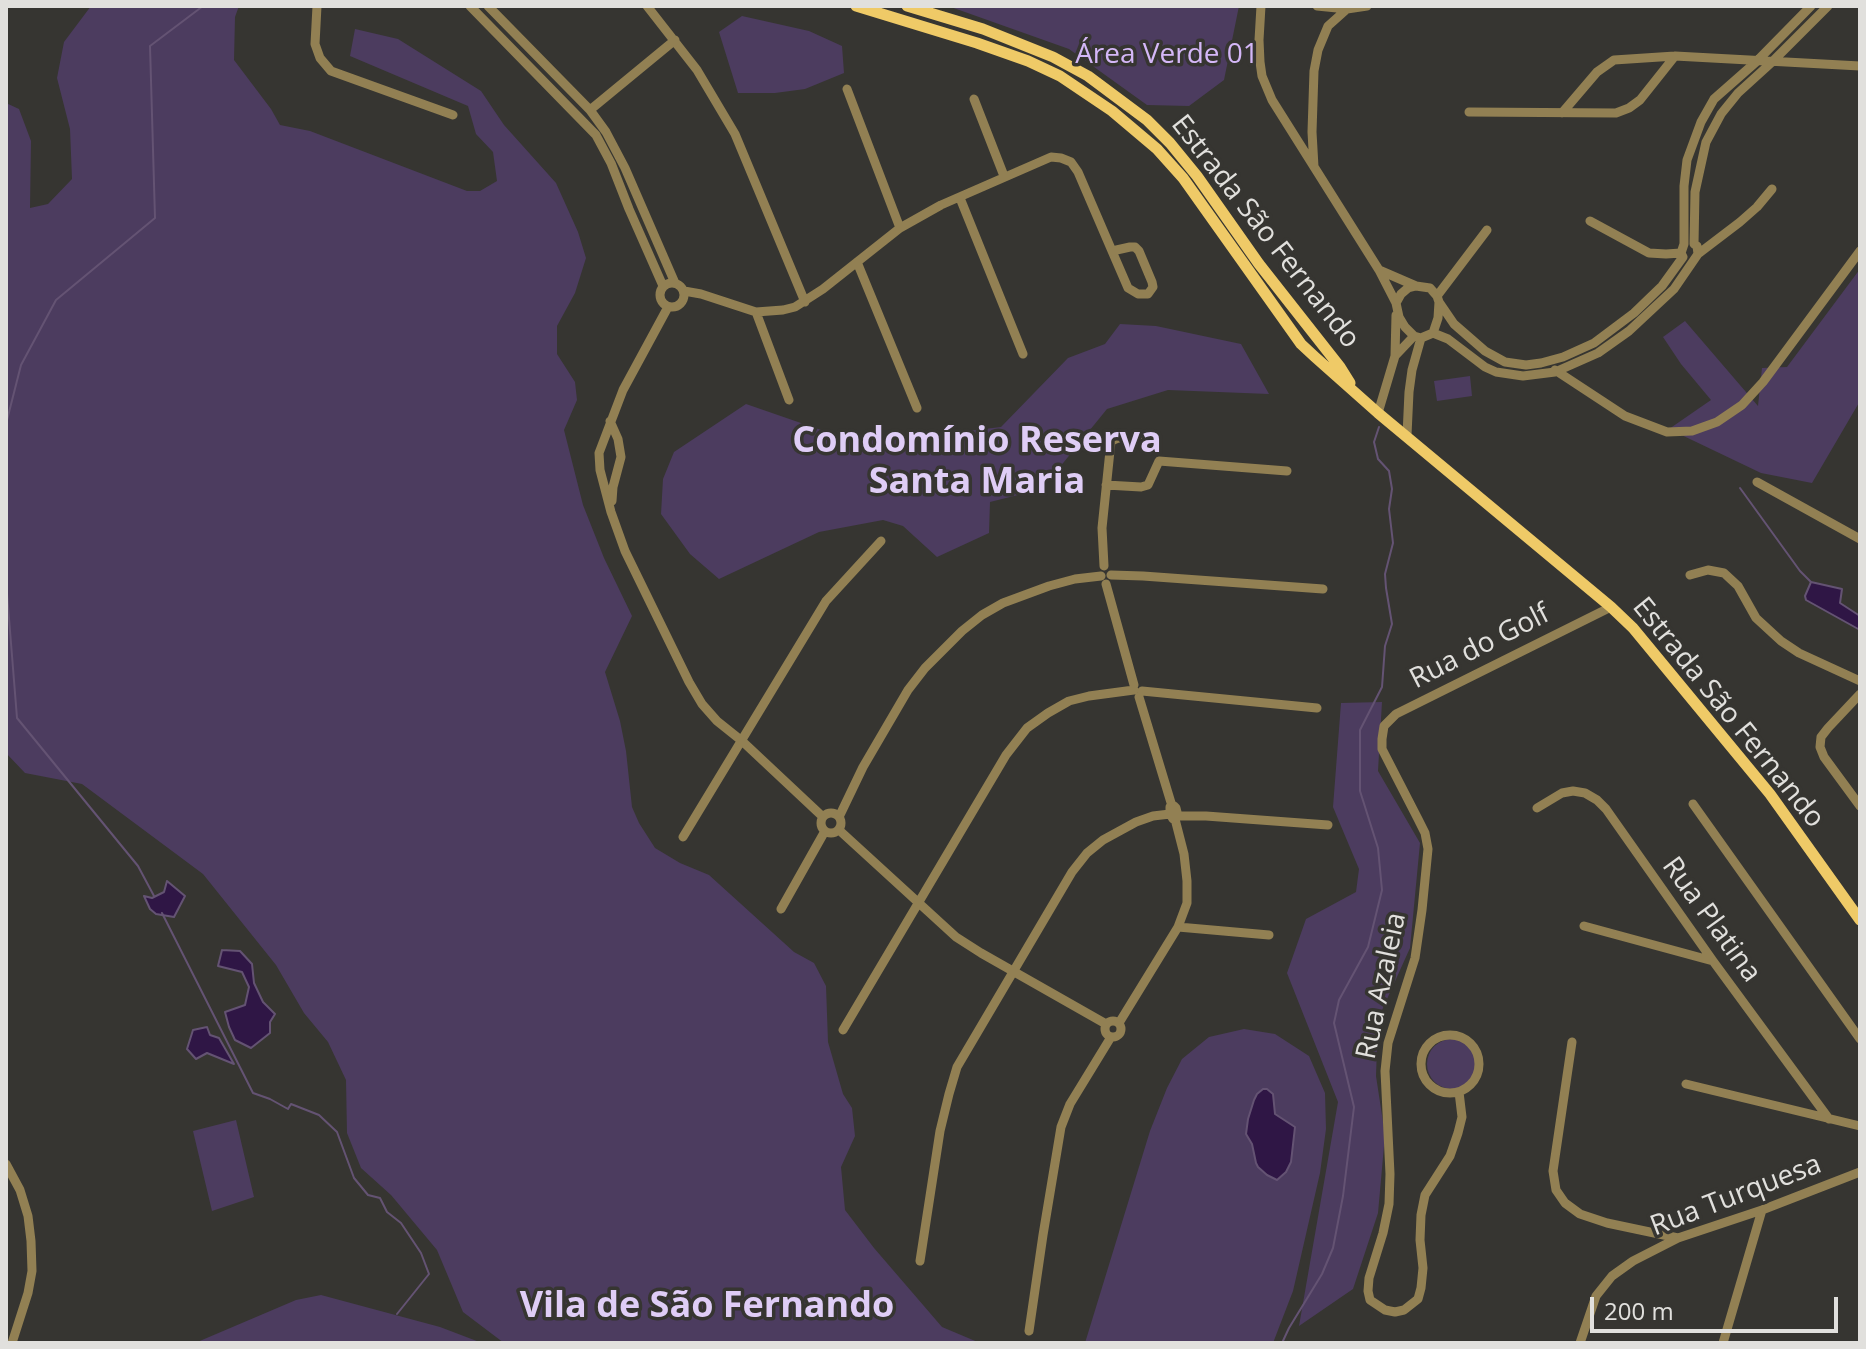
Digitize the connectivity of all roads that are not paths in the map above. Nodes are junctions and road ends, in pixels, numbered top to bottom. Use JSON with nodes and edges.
{"nodes":[{"id":1,"x":317,"y":6,"type":"edge"},
{"id":2,"x":470,"y":6,"type":"edge"},
{"id":3,"x":488,"y":6,"type":"edge"},
{"id":4,"x":647,"y":6,"type":"edge"},
{"id":5,"x":856,"y":6,"type":"edge"},
{"id":6,"x":907,"y":6,"type":"edge"},
{"id":7,"x":1261,"y":6,"type":"edge"},
{"id":8,"x":1367,"y":6,"type":"edge"},
{"id":9,"x":1811,"y":6,"type":"edge"},
{"id":10,"x":1828,"y":6,"type":"edge"},
{"id":11,"x":1321,"y":7,"type":"edge"},
{"id":12,"x":1347,"y":9,"type":"junction"},
{"id":13,"x":1328,"y":26,"type":"junction"},
{"id":14,"x":1783,"y":34,"type":"junction"},
{"id":15,"x":675,"y":40,"type":"junction"},
{"id":16,"x":1792,"y":42,"type":"junction"},
{"id":17,"x":1675,"y":56,"type":"junction"},
{"id":18,"x":1756,"y":62,"type":"junction"},
{"id":19,"x":1771,"y":63,"type":"junction"},
{"id":20,"x":1860,"y":66,"type":"edge"},
{"id":21,"x":847,"y":89,"type":"dead end"},
{"id":22,"x":974,"y":99,"type":"dead end"},
{"id":23,"x":564,"y":101,"type":"junction"},
{"id":24,"x":590,"y":110,"type":"junction"},
{"id":25,"x":1469,"y":112,"type":"dead end"},
{"id":26,"x":1562,"y":113,"type":"junction"},
{"id":27,"x":453,"y":115,"type":"dead end"},
{"id":28,"x":1312,"y":132,"type":"junction"},
{"id":29,"x":596,"y":135,"type":"junction"},
{"id":30,"x":1296,"y":139,"type":"junction"},
{"id":31,"x":1314,"y":167,"type":"junction"},
{"id":32,"x":1004,"y":176,"type":"junction"},
{"id":33,"x":1772,"y":189,"type":"dead end"},
{"id":34,"x":960,"y":198,"type":"junction"},
{"id":35,"x":1590,"y":221,"type":"dead end"},
{"id":36,"x":900,"y":228,"type":"junction"},
{"id":37,"x":1487,"y":230,"type":"dead end"},
{"id":38,"x":1112,"y":251,"type":"junction"},
{"id":39,"x":1860,"y":251,"type":"edge"},
{"id":40,"x":1689,"y":252,"type":"junction"},
{"id":41,"x":857,"y":262,"type":"junction"},
{"id":42,"x":1379,"y":270,"type":"junction"},
{"id":43,"x":675,"y":283,"type":"junction"},
{"id":44,"x":663,"y":286,"type":"junction"},
{"id":45,"x":1416,"y":286,"type":"junction"},
{"id":46,"x":684,"y":291,"type":"junction"},
{"id":47,"x":1438,"y":299,"type":"junction"},
{"id":48,"x":805,"y":302,"type":"junction"},
{"id":49,"x":1396,"y":306,"type":"junction"},
{"id":50,"x":668,"y":307,"type":"junction"},
{"id":51,"x":756,"y":312,"type":"junction"},
{"id":52,"x":1433,"y":333,"type":"junction"},
{"id":53,"x":1418,"y":337,"type":"junction"},
{"id":54,"x":1023,"y":354,"type":"dead end"},
{"id":55,"x":1395,"y":356,"type":"junction"},
{"id":56,"x":1549,"y":361,"type":"junction"},
{"id":57,"x":1555,"y":372,"type":"junction"},
{"id":58,"x":1359,"y":397,"type":"junction"},
{"id":59,"x":789,"y":400,"type":"dead end"},
{"id":60,"x":917,"y":408,"type":"dead end"},
{"id":61,"x":1378,"y":413,"type":"junction"},
{"id":62,"x":610,"y":421,"type":"junction"},
{"id":63,"x":1407,"y":435,"type":"junction"},
{"id":64,"x":605,"y":438,"type":"junction"},
{"id":65,"x":618,"y":439,"type":"junction"},
{"id":66,"x":1154,"y":443,"type":"dead end"},
{"id":67,"x":1287,"y":471,"type":"dead end"},
{"id":68,"x":616,"y":472,"type":"junction"},
{"id":69,"x":603,"y":473,"type":"junction"},
{"id":70,"x":1757,"y":482,"type":"dead end"},
{"id":71,"x":1106,"y":485,"type":"junction"},
{"id":72,"x":611,"y":512,"type":"junction"},
{"id":73,"x":1860,"y":539,"type":"edge"},
{"id":74,"x":881,"y":541,"type":"dead end"},
{"id":75,"x":1105,"y":575,"type":"junction"},
{"id":76,"x":1690,"y":575,"type":"dead end"},
{"id":77,"x":1323,"y":589,"type":"dead end"},
{"id":78,"x":1611,"y":607,"type":"junction"},
{"id":79,"x":1860,"y":681,"type":"edge"},
{"id":80,"x":1137,"y":691,"type":"junction"},
{"id":81,"x":1860,"y":694,"type":"edge"},
{"id":82,"x":1317,"y":708,"type":"dead end"},
{"id":83,"x":1382,"y":739,"type":"joint"},
{"id":84,"x":742,"y":741,"type":"junction"},
{"id":85,"x":1693,"y":804,"type":"dead end"},
{"id":86,"x":1860,"y":806,"type":"edge"},
{"id":87,"x":1537,"y":808,"type":"dead end"},
{"id":88,"x":1174,"y":814,"type":"junction"},
{"id":89,"x":823,"y":817,"type":"junction"},
{"id":90,"x":839,"y":817,"type":"junction"},
{"id":91,"x":1328,"y":825,"type":"dead end"},
{"id":92,"x":839,"y":830,"type":"junction"},
{"id":93,"x":825,"y":831,"type":"junction"},
{"id":94,"x":683,"y":837,"type":"dead end"},
{"id":95,"x":919,"y":904,"type":"junction"},
{"id":96,"x":781,"y":909,"type":"dead end"},
{"id":97,"x":1860,"y":920,"type":"edge"},
{"id":98,"x":1584,"y":926,"type":"dead end"},
{"id":99,"x":1178,"y":927,"type":"junction"},
{"id":100,"x":1269,"y":935,"type":"dead end"},
{"id":101,"x":1713,"y":961,"type":"junction"},
{"id":102,"x":1014,"y":972,"type":"junction"},
{"id":103,"x":1119,"y":1023,"type":"junction"},
{"id":104,"x":1106,"y":1024,"type":"junction"},
{"id":105,"x":843,"y":1030,"type":"dead end"},
{"id":106,"x":1111,"y":1037,"type":"junction"},
{"id":107,"x":1860,"y":1039,"type":"edge"},
{"id":108,"x":1572,"y":1042,"type":"dead end"},
{"id":109,"x":1686,"y":1084,"type":"dead end"},
{"id":110,"x":1459,"y":1092,"type":"junction"},
{"id":111,"x":1829,"y":1119,"type":"junction"},
{"id":112,"x":1860,"y":1126,"type":"edge"},
{"id":113,"x":6,"y":1164,"type":"edge"},
{"id":114,"x":1860,"y":1172,"type":"edge"},
{"id":115,"x":1762,"y":1210,"type":"junction"},
{"id":116,"x":1678,"y":1238,"type":"junction"},
{"id":117,"x":920,"y":1261,"type":"dead end"},
{"id":118,"x":1029,"y":1331,"type":"dead end"},
{"id":119,"x":12,"y":1343,"type":"edge"},
{"id":120,"x":1580,"y":1343,"type":"edge"},
{"id":121,"x":1723,"y":1343,"type":"edge"}],
"edges":[{"from":1,"to":27,"type":"street"},
{"from":2,"to":23,"type":"street"},
{"from":3,"to":24,"type":"street"},
{"from":4,"to":15,"type":"street"},
{"from":5,"to":58,"type":"main road","name":"Estrada São Fernando"},
{"from":6,"to":58,"type":"main road","name":"Estrada São Fernando"},
{"from":7,"to":30,"type":"street"},
{"from":8,"to":12,"type":"street"},
{"from":9,"to":14,"type":"street"},
{"from":10,"to":16,"type":"street"},
{"from":11,"to":12,"type":"street"},
{"from":11,"to":13,"type":"street"},
{"from":12,"to":13,"type":"street"},
{"from":13,"to":28,"type":"street"},
{"from":14,"to":16,"type":"street"},
{"from":14,"to":18,"type":"street"},
{"from":15,"to":24,"type":"street"},
{"from":15,"to":48,"type":"street"},
{"from":16,"to":19,"type":"street"},
{"from":17,"to":18,"type":"street"},
{"from":17,"to":26,"type":"street"},
{"from":17,"to":26,"type":"street"},
{"from":18,"to":19,"type":"street"},
{"from":18,"to":40,"type":"street"},
{"from":19,"to":20,"type":"street"},
{"from":19,"to":40,"type":"street"},
{"from":21,"to":36,"type":"street"},
{"from":22,"to":32,"type":"street"},
{"from":23,"to":24,"type":"street"},
{"from":23,"to":29,"type":"street"},
{"from":24,"to":29,"type":"street"},
{"from":24,"to":43,"type":"street"},
{"from":25,"to":26,"type":"street"},
{"from":28,"to":30,"type":"street"},
{"from":28,"to":31,"type":"street"},
{"from":29,"to":44,"type":"street"},
{"from":30,"to":31,"type":"street"},
{"from":31,"to":42,"type":"street"},
{"from":32,"to":34,"type":"street"},
{"from":32,"to":38,"type":"street"},
{"from":33,"to":40,"type":"street"},
{"from":34,"to":36,"type":"street"},
{"from":34,"to":54,"type":"street"},
{"from":35,"to":40,"type":"street"},
{"from":36,"to":41,"type":"street"},
{"from":37,"to":47,"type":"street"},
{"from":38,"to":38,"type":"street"},
{"from":39,"to":57,"type":"street"},
{"from":40,"to":56,"type":"street"},
{"from":40,"to":57,"type":"street"},
{"from":41,"to":48,"type":"street"},
{"from":41,"to":60,"type":"street"},
{"from":42,"to":45,"type":"street"},
{"from":42,"to":49,"type":"street"},
{"from":43,"to":44,"type":"street"},
{"from":43,"to":46,"type":"street"},
{"from":44,"to":50,"type":"street"},
{"from":45,"to":47,"type":"street"},
{"from":45,"to":49,"type":"street"},
{"from":46,"to":50,"type":"street"},
{"from":46,"to":51,"type":"street"},
{"from":47,"to":52,"type":"street"},
{"from":47,"to":56,"type":"street"},
{"from":48,"to":51,"type":"street"},
{"from":49,"to":53,"type":"street"},
{"from":49,"to":55,"type":"street"},
{"from":50,"to":62,"type":"street"},
{"from":51,"to":59,"type":"street"},
{"from":52,"to":53,"type":"street"},
{"from":52,"to":57,"type":"street"},
{"from":53,"to":55,"type":"street"},
{"from":53,"to":63,"type":"street"},
{"from":55,"to":61,"type":"street"},
{"from":56,"to":57,"type":"street"},
{"from":58,"to":61,"type":"main road","name":"Estrada São Fernando"},
{"from":61,"to":63,"type":"main road","name":"Estrada São Fernando"},
{"from":62,"to":64,"type":"street"},
{"from":62,"to":65,"type":"street"},
{"from":63,"to":78,"type":"main road","name":"Estrada São Fernando"},
{"from":64,"to":65,"type":"street"},
{"from":64,"to":69,"type":"street"},
{"from":65,"to":68,"type":"street"},
{"from":66,"to":71,"type":"street"},
{"from":67,"to":71,"type":"street"},
{"from":68,"to":69,"type":"street"},
{"from":68,"to":72,"type":"street"},
{"from":69,"to":72,"type":"street"},
{"from":70,"to":73,"type":"street"},
{"from":71,"to":75,"type":"street"},
{"from":72,"to":84,"type":"street"},
{"from":74,"to":84,"type":"street"},
{"from":75,"to":77,"type":"street"},
{"from":75,"to":80,"type":"street"},
{"from":75,"to":90,"type":"street"},
{"from":76,"to":79,"type":"street"},
{"from":78,"to":83,"type":"street","name":"Rua do Golf"},
{"from":78,"to":97,"type":"main road","name":"Estrada São Fernando"},
{"from":80,"to":82,"type":"street"},
{"from":80,"to":88,"type":"street"},
{"from":80,"to":95,"type":"street"},
{"from":81,"to":86,"type":"street"},
{"from":83,"to":110,"type":"street","name":"Rua Azaleia"},
{"from":84,"to":89,"type":"street"},
{"from":84,"to":94,"type":"street"},
{"from":85,"to":107,"type":"street"},
{"from":87,"to":101,"type":"street","name":"Rua Platina"},
{"from":88,"to":91,"type":"street"},
{"from":88,"to":99,"type":"street"},
{"from":88,"to":102,"type":"street"},
{"from":89,"to":90,"type":"street"},
{"from":89,"to":93,"type":"street"},
{"from":90,"to":92,"type":"street"},
{"from":92,"to":93,"type":"street"},
{"from":92,"to":95,"type":"street"},
{"from":93,"to":96,"type":"street"},
{"from":95,"to":102,"type":"street"},
{"from":95,"to":105,"type":"street"},
{"from":98,"to":101,"type":"street"},
{"from":99,"to":100,"type":"street"},
{"from":99,"to":103,"type":"street"},
{"from":101,"to":111,"type":"street","name":"Rua Platina"},
{"from":102,"to":104,"type":"street"},
{"from":102,"to":117,"type":"street"},
{"from":103,"to":104,"type":"street"},
{"from":103,"to":106,"type":"street"},
{"from":104,"to":106,"type":"street"},
{"from":106,"to":118,"type":"street"},
{"from":108,"to":116,"type":"street"},
{"from":109,"to":111,"type":"street"},
{"from":110,"to":110,"type":"street"},
{"from":111,"to":112,"type":"street"},
{"from":113,"to":119,"type":"street"},
{"from":114,"to":115,"type":"street","name":"Rua Turquesa"},
{"from":115,"to":116,"type":"street","name":"Rua Turquesa"},
{"from":115,"to":121,"type":"street"},
{"from":116,"to":120,"type":"street","name":"Rua Turquesa"}]}
